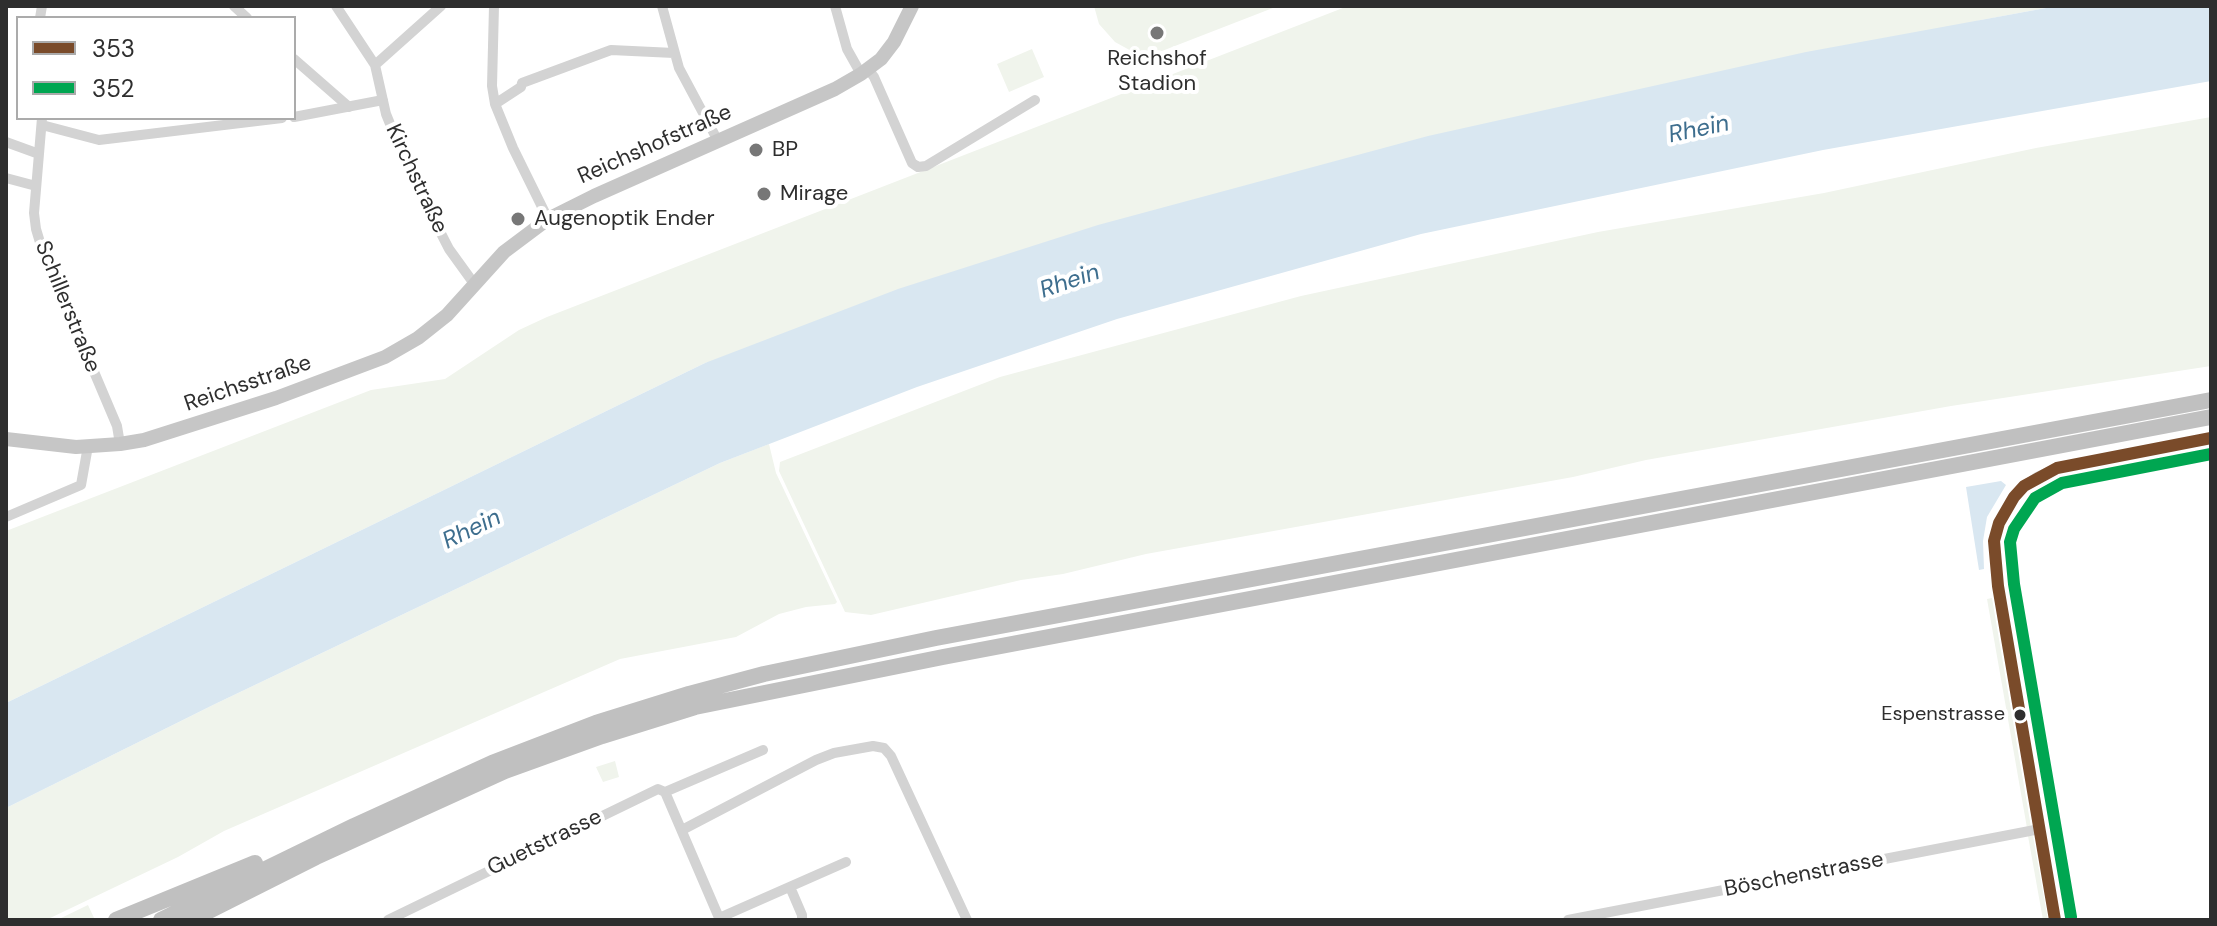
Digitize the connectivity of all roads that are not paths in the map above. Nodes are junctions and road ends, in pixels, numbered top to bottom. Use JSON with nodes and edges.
{"nodes":[{"id":1,"x":336,"y":6,"type":"edge"},
{"id":2,"x":441,"y":6,"type":"edge"},
{"id":3,"x":494,"y":6,"type":"edge"},
{"id":4,"x":662,"y":6,"type":"edge"},
{"id":5,"x":835,"y":6,"type":"edge"},
{"id":6,"x":912,"y":6,"type":"edge"},
{"id":7,"x":674,"y":53,"type":"junction"},
{"id":8,"x":296,"y":61,"type":"edge"},
{"id":9,"x":375,"y":65,"type":"junction"},
{"id":10,"x":865,"y":72,"type":"junction"},
{"id":11,"x":383,"y":100,"type":"junction"},
{"id":12,"x":1035,"y":100,"type":"dead end"},
{"id":13,"x":495,"y":104,"type":"junction"},
{"id":14,"x":349,"y":107,"type":"junction"},
{"id":15,"x":296,"y":117,"type":"edge"},
{"id":16,"x":267,"y":120,"type":"edge"},
{"id":17,"x":42,"y":122,"type":"edge"},
{"id":18,"x":718,"y":141,"type":"junction"},
{"id":19,"x":6,"y":142,"type":"edge"},
{"id":20,"x":39,"y":154,"type":"junction"},
{"id":21,"x":6,"y":178,"type":"edge"},
{"id":22,"x":36,"y":186,"type":"junction"},
{"id":23,"x":548,"y":219,"type":"junction"},
{"id":24,"x":475,"y":285,"type":"junction"},
{"id":25,"x":2211,"y":400,"type":"edge"},
{"id":26,"x":2211,"y":417,"type":"edge"},
{"id":27,"x":2211,"y":438,"type":"edge"},
{"id":28,"x":6,"y":439,"type":"edge"},
{"id":29,"x":120,"y":444,"type":"junction"},
{"id":30,"x":88,"y":446,"type":"junction"},
{"id":31,"x":6,"y":517,"type":"edge"},
{"id":32,"x":763,"y":750,"type":"dead end"},
{"id":33,"x":665,"y":792,"type":"junction"},
{"id":34,"x":354,"y":826,"type":"junction"},
{"id":35,"x":2040,"y":829,"type":"junction"},
{"id":36,"x":682,"y":830,"type":"junction"},
{"id":37,"x":846,"y":862,"type":"dead end"},
{"id":38,"x":790,"y":887,"type":"junction"},
{"id":39,"x":221,"y":905,"type":"junction"},
{"id":40,"x":719,"y":919,"type":"edge"},
{"id":41,"x":116,"y":920,"type":"edge"},
{"id":42,"x":161,"y":920,"type":"edge"},
{"id":43,"x":191,"y":920,"type":"edge"},
{"id":44,"x":207,"y":920,"type":"edge"},
{"id":45,"x":388,"y":920,"type":"edge"},
{"id":46,"x":802,"y":920,"type":"edge"},
{"id":47,"x":967,"y":920,"type":"edge"},
{"id":48,"x":1568,"y":920,"type":"edge"},
{"id":49,"x":2055,"y":920,"type":"edge"}],
"edges":[{"from":1,"to":9,"type":"street","name":"Kirchstraße"},
{"from":2,"to":9,"type":"street"},
{"from":3,"to":13,"type":"street"},
{"from":4,"to":7,"type":"street"},
{"from":5,"to":10,"type":"street"},
{"from":6,"to":10,"type":"main road","name":"Reichshofstraße"},
{"from":7,"to":13,"type":"street"},
{"from":7,"to":18,"type":"street"},
{"from":8,"to":14,"type":"street"},
{"from":9,"to":11,"type":"street","name":"Kirchstraße"},
{"from":10,"to":12,"type":"street"},
{"from":10,"to":18,"type":"main road","name":"Reichshofstraße"},
{"from":11,"to":14,"type":"street"},
{"from":11,"to":24,"type":"street","name":"Kirchstraße"},
{"from":13,"to":23,"type":"street"},
{"from":14,"to":15,"type":"street"},
{"from":16,"to":17,"type":"street"},
{"from":17,"to":20,"type":"street","name":"Schillerstraße"},
{"from":18,"to":23,"type":"main road","name":"Reichshofstraße"},
{"from":19,"to":20,"type":"street"},
{"from":20,"to":22,"type":"street","name":"Schillerstraße"},
{"from":21,"to":22,"type":"street"},
{"from":22,"to":29,"type":"street","name":"Schillerstraße"},
{"from":23,"to":24,"type":"main road","name":"Reichshofstraße"},
{"from":24,"to":29,"type":"main road","name":"Reichsstraße"},
{"from":25,"to":34,"type":"highway"},
{"from":26,"to":39,"type":"highway"},
{"from":27,"to":35,"type":"street"},
{"from":28,"to":30,"type":"main road","name":"Reichsstraße"},
{"from":29,"to":30,"type":"main road","name":"Reichsstraße"},
{"from":30,"to":31,"type":"street"},
{"from":32,"to":33,"type":"street","name":"Guetstrasse"},
{"from":33,"to":36,"type":"street"},
{"from":33,"to":45,"type":"street","name":"Guetstrasse"},
{"from":34,"to":41,"type":"highway"},
{"from":34,"to":42,"type":"highway"},
{"from":35,"to":48,"type":"street","name":"Böschenstrasse"},
{"from":35,"to":49,"type":"street"},
{"from":36,"to":40,"type":"street"},
{"from":36,"to":47,"type":"street"},
{"from":37,"to":38,"type":"street"},
{"from":38,"to":40,"type":"street"},
{"from":38,"to":46,"type":"street"},
{"from":39,"to":43,"type":"highway"},
{"from":39,"to":44,"type":"highway"}]}
